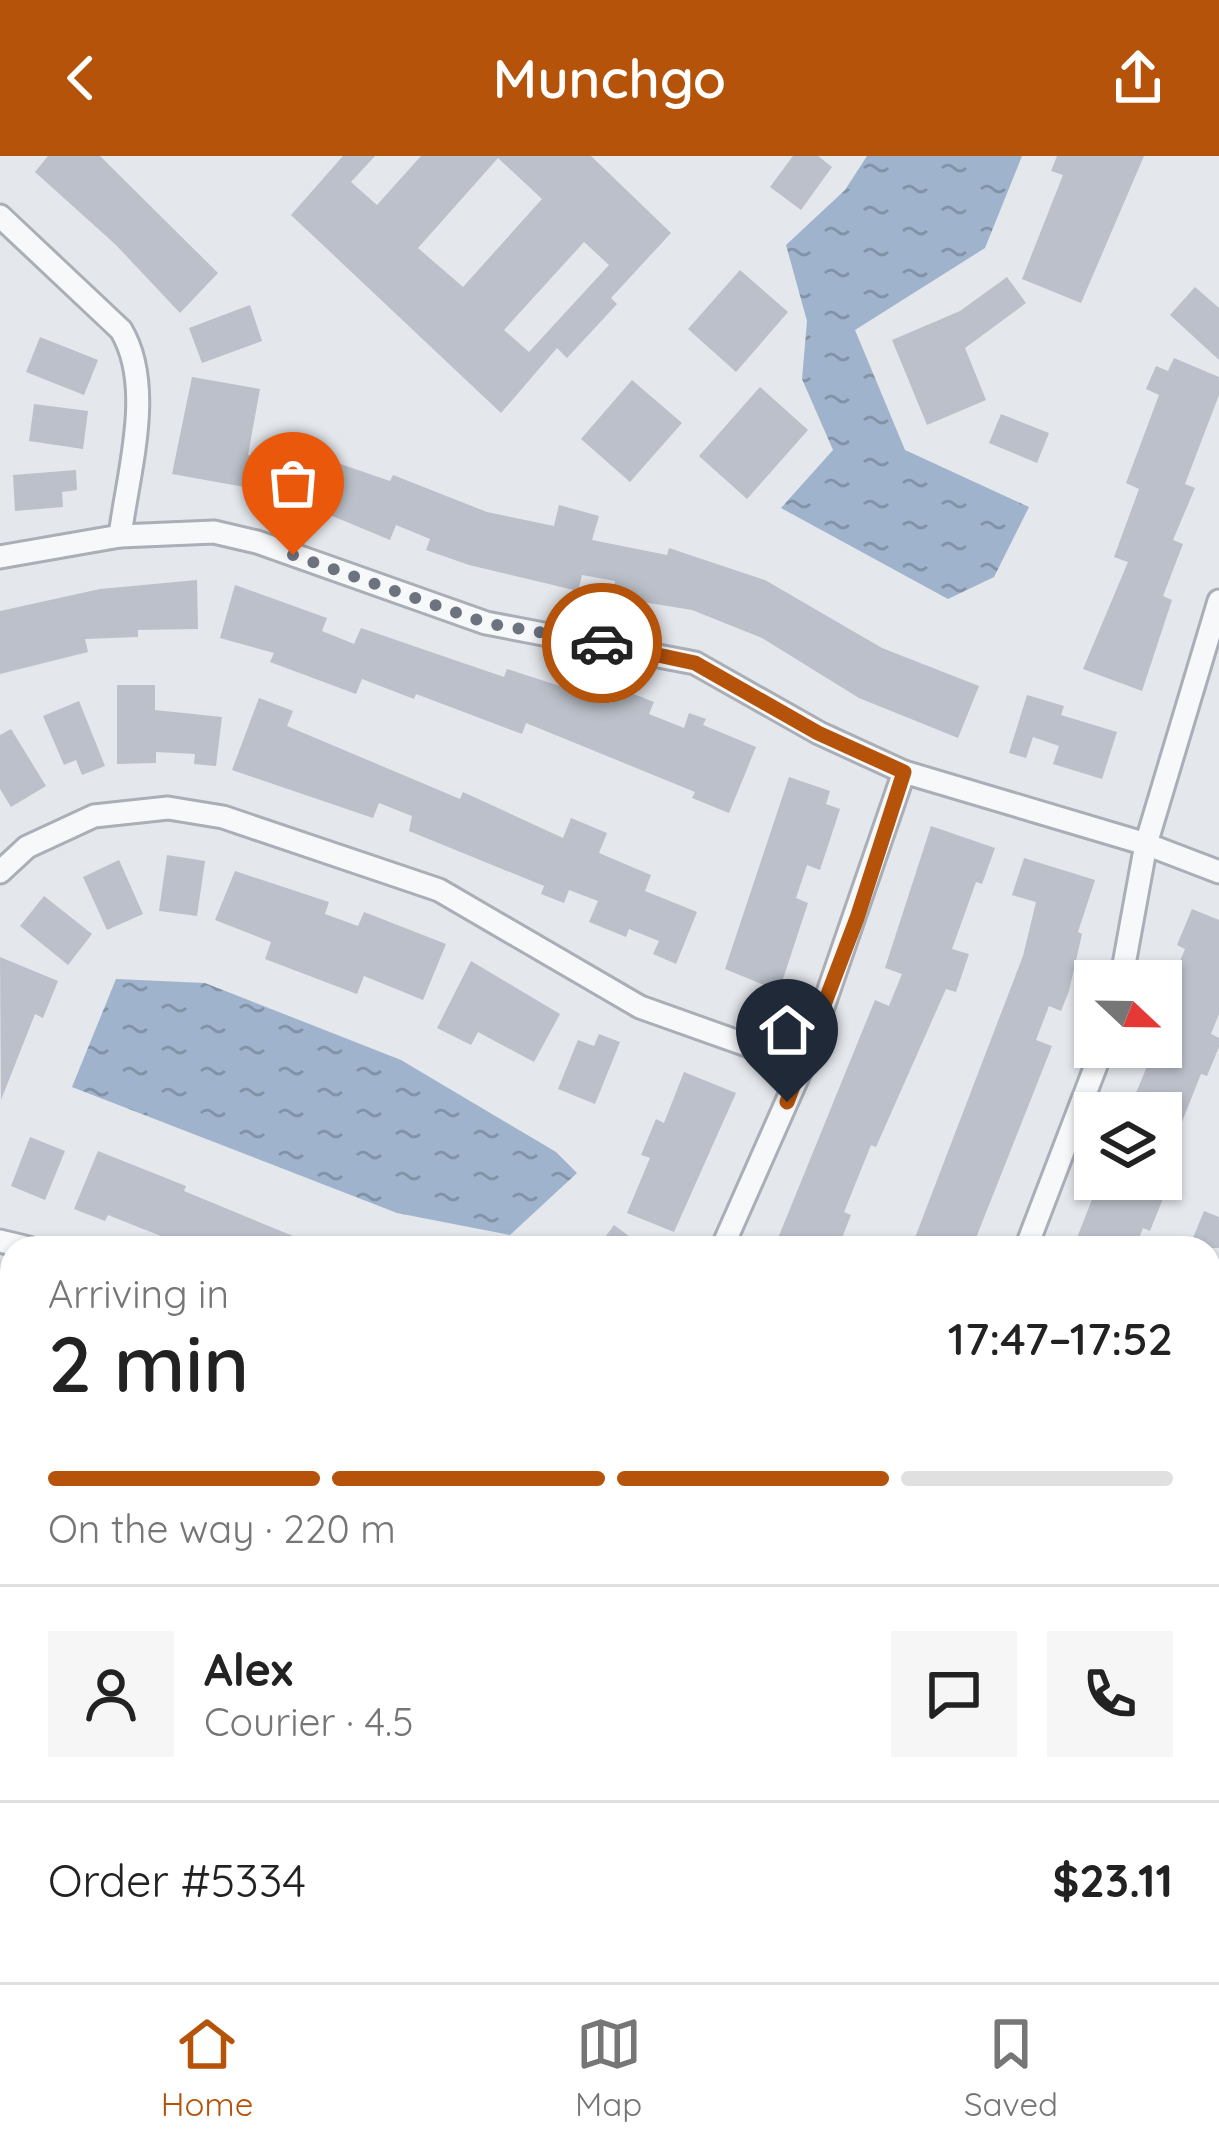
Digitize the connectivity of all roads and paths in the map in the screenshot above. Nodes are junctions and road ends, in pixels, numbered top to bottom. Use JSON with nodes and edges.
{"nodes":[{"id":1,"x":0,"y":216,"type":"edge"},
{"id":2,"x":120,"y":536,"type":"junction"},
{"id":3,"x":0,"y":557,"type":"edge"},
{"id":4,"x":1219,"y":601,"type":"edge"},
{"id":5,"x":904,"y":772,"type":"junction"},
{"id":6,"x":1146,"y":844,"type":"junction"},
{"id":7,"x":0,"y":872,"type":"edge"},
{"id":8,"x":1219,"y":872,"type":"edge"},
{"id":9,"x":1125,"y":960,"type":"edge"},
{"id":10,"x":803,"y":1065,"type":"junction"},
{"id":11,"x":1095,"y":1068,"type":"edge"},
{"id":12,"x":727,"y":1236,"type":"edge"},
{"id":13,"x":1031,"y":1236,"type":"edge"}],
"edges":[{"from":1,"to":2,"type":"street"},
{"from":2,"to":3,"type":"street"},
{"from":2,"to":5,"type":"street"},
{"from":4,"to":6,"type":"street"},
{"from":5,"to":6,"type":"street"},
{"from":5,"to":10,"type":"street"},
{"from":6,"to":8,"type":"street"},
{"from":6,"to":9,"type":"street"},
{"from":7,"to":10,"type":"street"},
{"from":10,"to":12,"type":"street"},
{"from":11,"to":13,"type":"street"}]}
